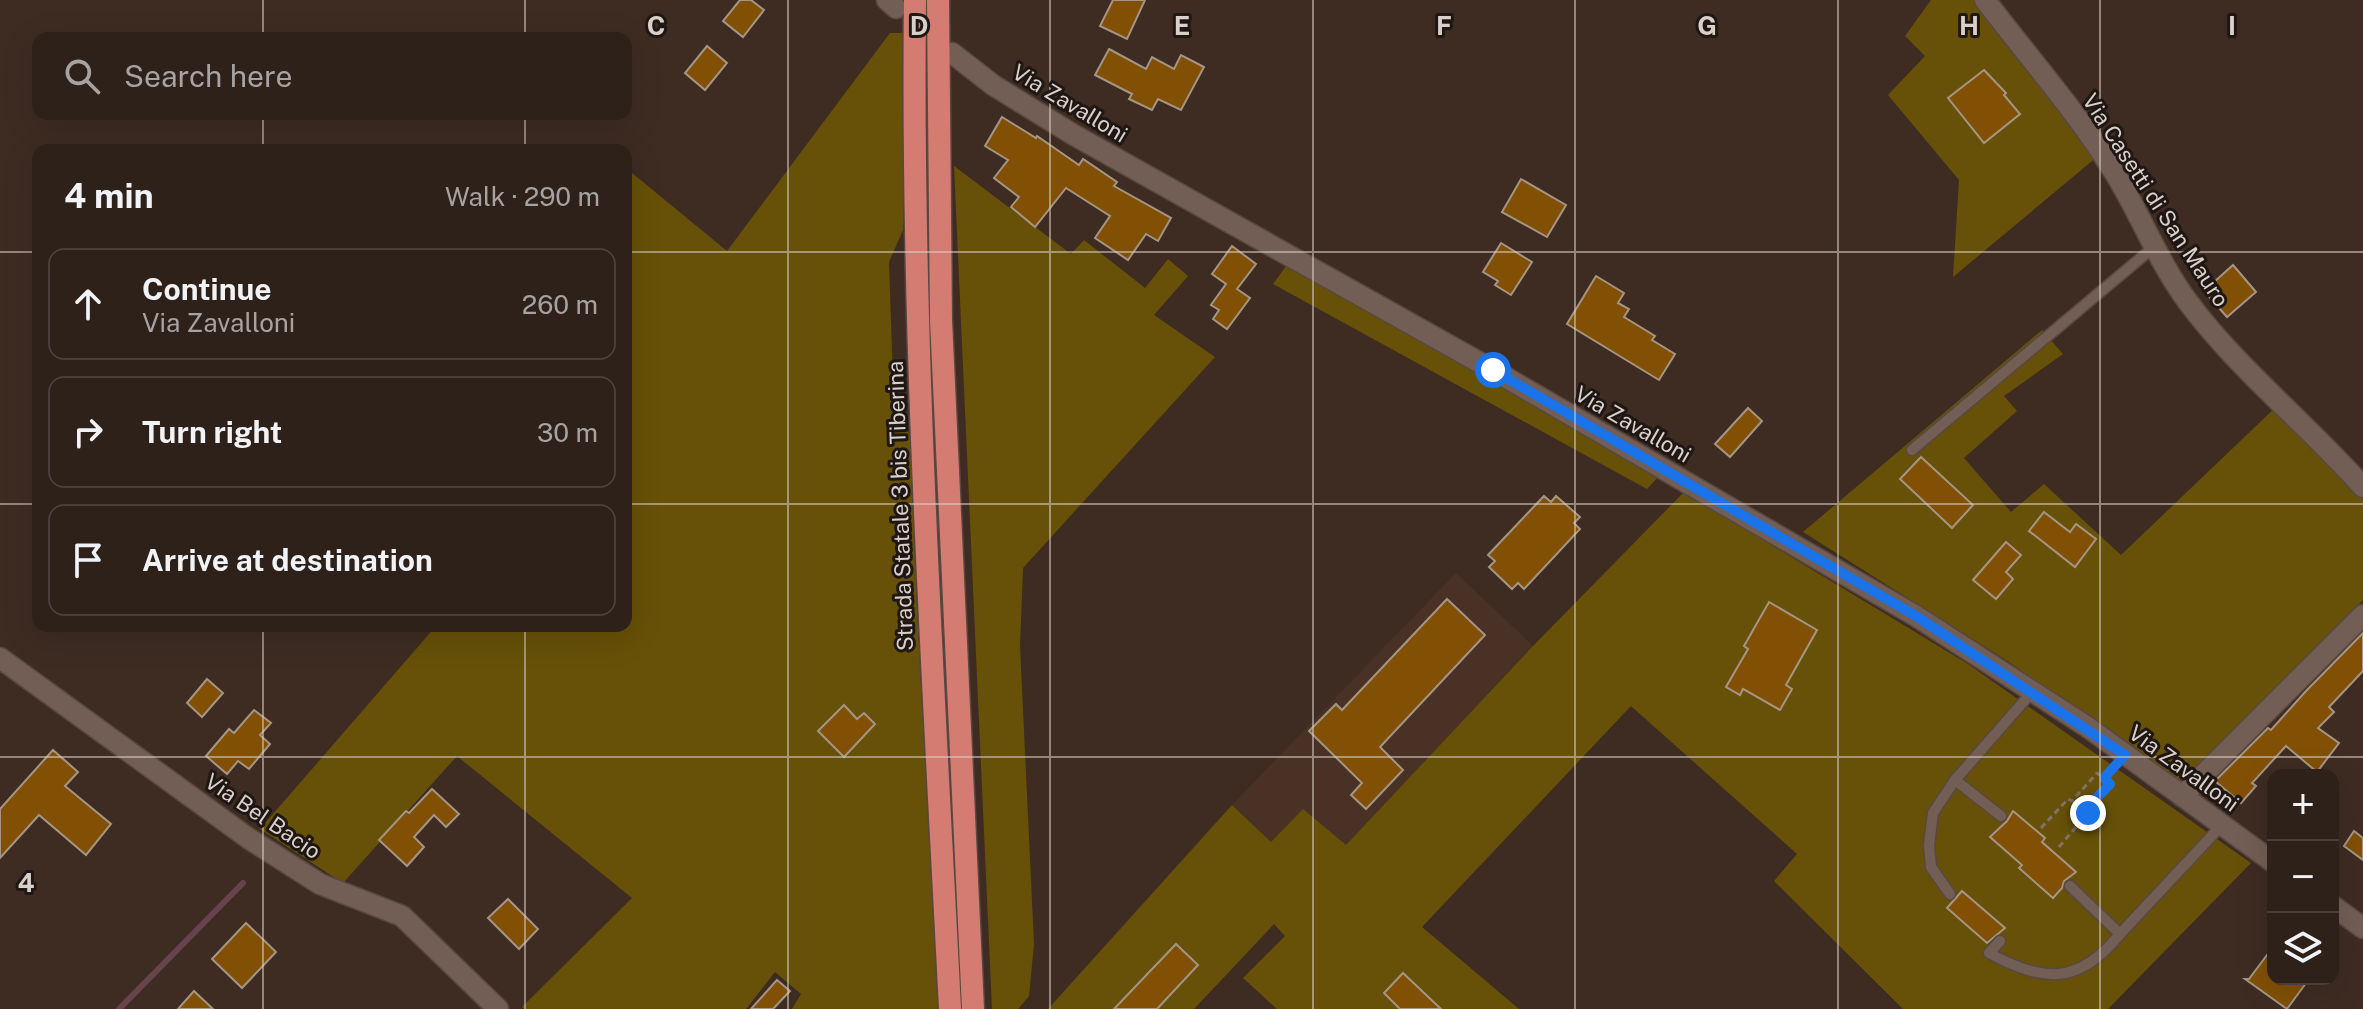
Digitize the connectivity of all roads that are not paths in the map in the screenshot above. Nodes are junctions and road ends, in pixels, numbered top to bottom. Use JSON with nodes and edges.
{"nodes":[{"id":1,"x":938,"y":0,"type":"edge"},
{"id":2,"x":1985,"y":0,"type":"edge"},
{"id":3,"x":899,"y":3,"type":"edge"},
{"id":4,"x":952,"y":53,"type":"dead end"},
{"id":5,"x":2155,"y":246,"type":"junction"},
{"id":6,"x":1912,"y":450,"type":"dead end"},
{"id":7,"x":2363,"y":487,"type":"edge"},
{"id":8,"x":2363,"y":615,"type":"edge"},
{"id":9,"x":0,"y":658,"type":"edge"},
{"id":10,"x":2032,"y":692,"type":"junction"},
{"id":11,"x":1955,"y":780,"type":"junction"},
{"id":12,"x":2182,"y":796,"type":"junction"},
{"id":13,"x":2001,"y":816,"type":"dead end"},
{"id":14,"x":2222,"y":825,"type":"junction"},
{"id":15,"x":2267,"y":858,"type":"edge"},
{"id":16,"x":2070,"y":886,"type":"dead end"},
{"id":17,"x":1950,"y":894,"type":"dead end"},
{"id":18,"x":2339,"y":910,"type":"edge"},
{"id":19,"x":2363,"y":928,"type":"edge"},
{"id":20,"x":2120,"y":934,"type":"junction"},
{"id":21,"x":2000,"y":941,"type":"dead end"},
{"id":22,"x":961,"y":1003,"type":"edge"},
{"id":23,"x":498,"y":1009,"type":"edge"}],
"edges":[{"from":1,"to":22,"type":"highway","name":"Strada Statale 3 bis Tiberina"},
{"from":2,"to":5,"type":"street","name":"Via Casetti di San Mauro"},
{"from":3,"to":22,"type":"highway","name":"Strada Statale 3 bis Tiberina"},
{"from":4,"to":10,"type":"street","name":"Via Zavalloni"},
{"from":5,"to":6,"type":"lane"},
{"from":5,"to":7,"type":"street","name":"Via Casetti di San Mauro"},
{"from":8,"to":12,"type":"street"},
{"from":9,"to":23,"type":"street","name":"Via Bel Bacio"},
{"from":10,"to":11,"type":"lane"},
{"from":10,"to":12,"type":"street","name":"Via Zavalloni"},
{"from":11,"to":13,"type":"lane"},
{"from":11,"to":17,"type":"lane"},
{"from":12,"to":14,"type":"street","name":"Via Zavalloni"},
{"from":14,"to":15,"type":"street","name":"Via Zavalloni"},
{"from":14,"to":20,"type":"lane"},
{"from":16,"to":20,"type":"lane"},
{"from":18,"to":19,"type":"street"},
{"from":20,"to":21,"type":"lane"}]}
